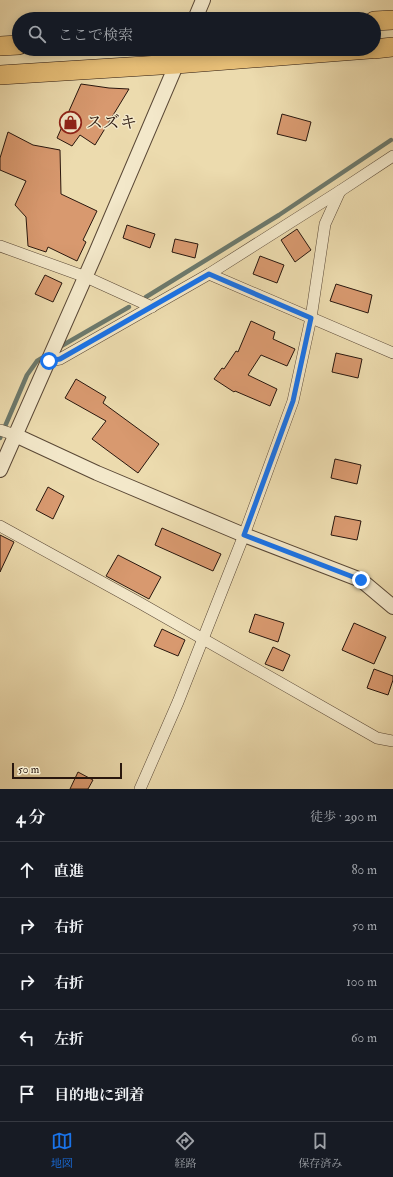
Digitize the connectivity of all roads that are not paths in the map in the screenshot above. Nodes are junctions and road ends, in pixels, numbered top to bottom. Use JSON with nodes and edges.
{"nodes":[{"id":1,"x":204,"y":0,"type":"edge"},
{"id":2,"x":198,"y":12,"type":"edge"},
{"id":3,"x":393,"y":20,"type":"edge"},
{"id":4,"x":381,"y":21,"type":"edge"},
{"id":5,"x":12,"y":45,"type":"edge"},
{"id":6,"x":0,"y":46,"type":"edge"},
{"id":7,"x":393,"y":47,"type":"edge"},
{"id":8,"x":381,"y":48,"type":"edge"},
{"id":9,"x":203,"y":56,"type":"edge"},
{"id":10,"x":179,"y":57,"type":"edge"},
{"id":11,"x":0,"y":75,"type":"edge"},
{"id":12,"x":393,"y":156,"type":"edge"},
{"id":13,"x":340,"y":191,"type":"junction"},
{"id":14,"x":0,"y":246,"type":"edge"},
{"id":15,"x":209,"y":274,"type":"junction"},
{"id":16,"x":86,"y":276,"type":"junction"},
{"id":17,"x":152,"y":307,"type":"junction"},
{"id":18,"x":311,"y":318,"type":"junction"},
{"id":19,"x":393,"y":354,"type":"edge"},
{"id":20,"x":49,"y":361,"type":"junction"},
{"id":21,"x":0,"y":430,"type":"edge"},
{"id":22,"x":15,"y":435,"type":"junction"},
{"id":23,"x":0,"y":470,"type":"edge"},
{"id":24,"x":0,"y":526,"type":"edge"},
{"id":25,"x":244,"y":535,"type":"junction"},
{"id":26,"x":393,"y":607,"type":"edge"},
{"id":27,"x":203,"y":640,"type":"junction"},
{"id":28,"x":393,"y":741,"type":"edge"},
{"id":29,"x":140,"y":789,"type":"edge"}],
"edges":[{"from":1,"to":2,"type":"street"},
{"from":3,"to":4,"type":"highway"},
{"from":5,"to":6,"type":"highway"},
{"from":7,"to":8,"type":"highway"},
{"from":9,"to":10,"type":"highway"},
{"from":10,"to":11,"type":"highway"},
{"from":10,"to":16,"type":"street"},
{"from":12,"to":13,"type":"street"},
{"from":13,"to":15,"type":"street"},
{"from":13,"to":18,"type":"street"},
{"from":14,"to":16,"type":"street"},
{"from":15,"to":17,"type":"street"},
{"from":15,"to":18,"type":"street"},
{"from":16,"to":17,"type":"street"},
{"from":16,"to":20,"type":"street"},
{"from":17,"to":20,"type":"street"},
{"from":18,"to":19,"type":"street"},
{"from":18,"to":25,"type":"street"},
{"from":20,"to":22,"type":"street"},
{"from":21,"to":22,"type":"street"},
{"from":22,"to":23,"type":"street"},
{"from":22,"to":25,"type":"street"},
{"from":24,"to":27,"type":"street"},
{"from":25,"to":26,"type":"street"},
{"from":25,"to":27,"type":"street"},
{"from":27,"to":28,"type":"street"},
{"from":27,"to":29,"type":"street"}]}
